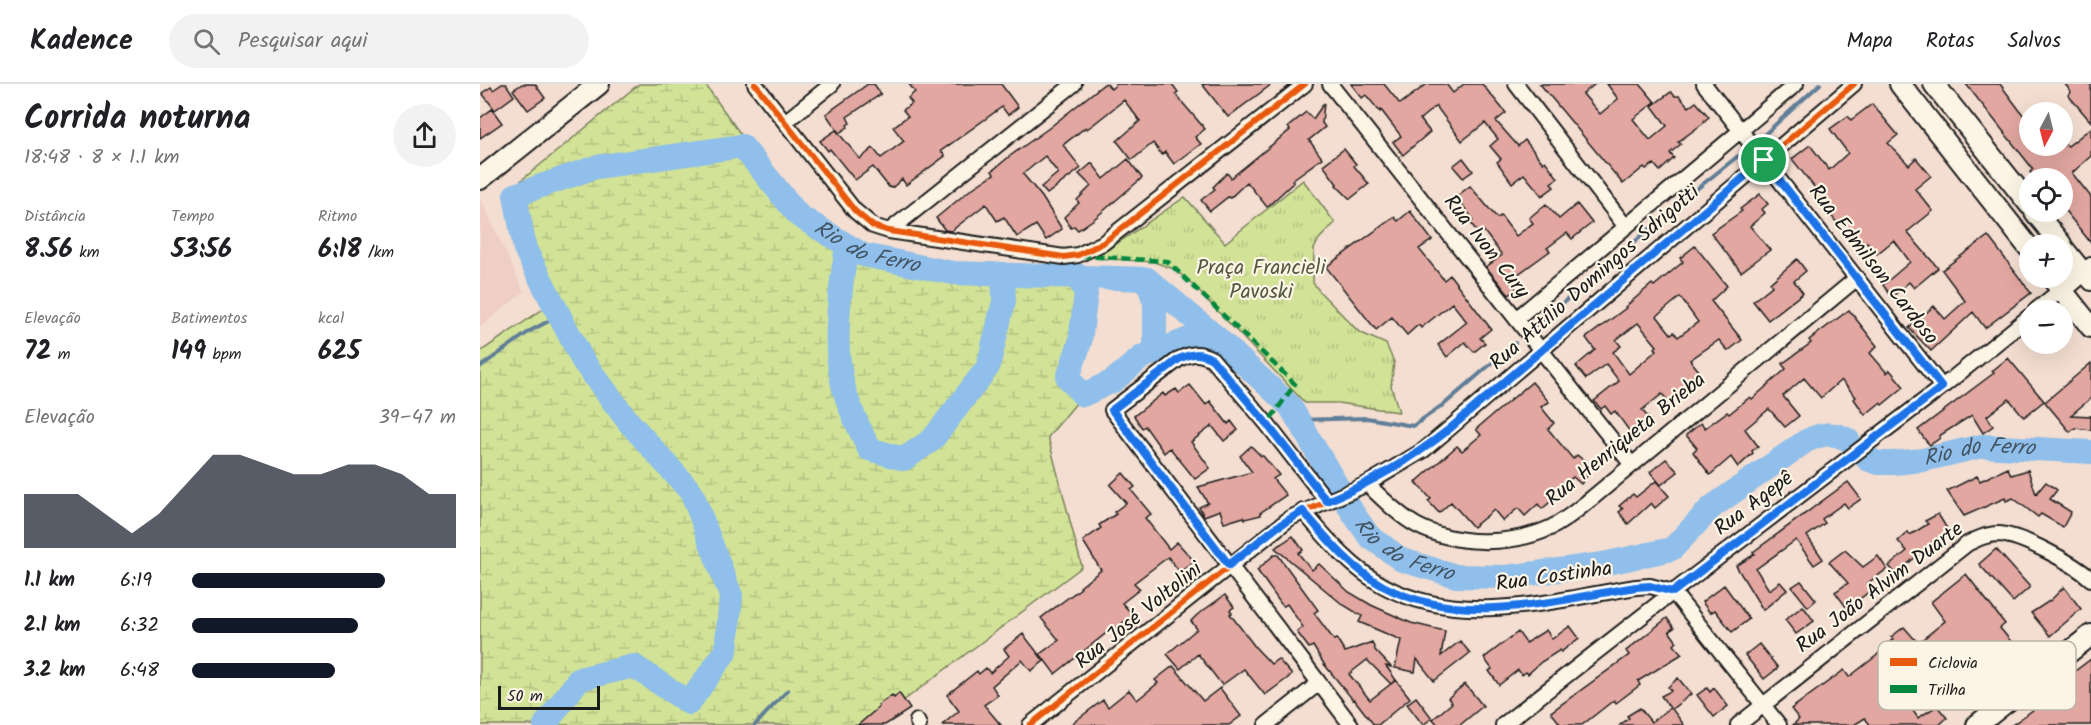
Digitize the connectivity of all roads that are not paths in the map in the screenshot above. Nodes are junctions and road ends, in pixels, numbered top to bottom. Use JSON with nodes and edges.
{"nodes":[{"id":1,"x":599,"y":84,"type":"edge"},
{"id":2,"x":755,"y":84,"type":"edge"},
{"id":3,"x":832,"y":84,"type":"edge"},
{"id":4,"x":1074,"y":84,"type":"edge"},
{"id":5,"x":1305,"y":84,"type":"edge"},
{"id":6,"x":1330,"y":84,"type":"edge"},
{"id":7,"x":1515,"y":84,"type":"edge"},
{"id":8,"x":1704,"y":84,"type":"edge"},
{"id":9,"x":1796,"y":84,"type":"edge"},
{"id":10,"x":1854,"y":84,"type":"edge"},
{"id":11,"x":1900,"y":84,"type":"edge"},
{"id":12,"x":1934,"y":84,"type":"edge"},
{"id":13,"x":784,"y":122,"type":"junction"},
{"id":14,"x":1741,"y":130,"type":"junction"},
{"id":15,"x":1764,"y":160,"type":"junction"},
{"id":16,"x":480,"y":179,"type":"edge"},
{"id":17,"x":2019,"y":191,"type":"edge"},
{"id":18,"x":2043,"y":222,"type":"edge"},
{"id":19,"x":1626,"y":226,"type":"junction"},
{"id":20,"x":889,"y":231,"type":"junction"},
{"id":21,"x":2052,"y":234,"type":"edge"},
{"id":22,"x":2019,"y":235,"type":"edge"},
{"id":23,"x":2073,"y":257,"type":"edge"},
{"id":24,"x":2088,"y":273,"type":"edge"},
{"id":25,"x":1857,"y":278,"type":"junction"},
{"id":26,"x":2073,"y":278,"type":"edge"},
{"id":27,"x":2053,"y":288,"type":"edge"},
{"id":28,"x":2059,"y":288,"type":"edge"},
{"id":29,"x":2044,"y":300,"type":"edge"},
{"id":30,"x":1516,"y":319,"type":"junction"},
{"id":31,"x":2019,"y":324,"type":"edge"},
{"id":32,"x":2091,"y":327,"type":"edge"},
{"id":33,"x":1542,"y":351,"type":"junction"},
{"id":34,"x":1942,"y":387,"type":"junction"},
{"id":35,"x":1632,"y":465,"type":"junction"},
{"id":36,"x":1367,"y":484,"type":"junction"},
{"id":37,"x":1329,"y":500,"type":"junction"},
{"id":38,"x":1303,"y":511,"type":"junction"},
{"id":39,"x":1229,"y":565,"type":"junction"},
{"id":40,"x":2091,"y":579,"type":"edge"},
{"id":41,"x":1673,"y":592,"type":"junction"},
{"id":42,"x":2091,"y":635,"type":"edge"},
{"id":43,"x":2076,"y":647,"type":"edge"},
{"id":44,"x":1319,"y":683,"type":"junction"},
{"id":45,"x":1763,"y":705,"type":"junction"},
{"id":46,"x":1996,"y":710,"type":"edge"},
{"id":47,"x":1030,"y":725,"type":"edge"},
{"id":48,"x":1266,"y":725,"type":"edge"},
{"id":49,"x":1351,"y":725,"type":"edge"},
{"id":50,"x":1503,"y":725,"type":"edge"},
{"id":51,"x":1738,"y":725,"type":"edge"},
{"id":52,"x":1779,"y":725,"type":"edge"},
{"id":53,"x":1977,"y":725,"type":"edge"}],
"edges":[{"from":1,"to":16,"type":"street"},
{"from":2,"to":13,"type":"street"},
{"from":3,"to":13,"type":"street"},
{"from":4,"to":20,"type":"street"},
{"from":5,"to":20,"type":"street"},
{"from":6,"to":30,"type":"street","name":"Rua Ivon Cury"},
{"from":7,"to":19,"type":"street"},
{"from":8,"to":14,"type":"street","name":"Rua Edmilson Cardoso"},
{"from":9,"to":14,"type":"street","name":"Rua Attílio Domingos Sdrigotti"},
{"from":10,"to":15,"type":"street","name":"Rua Attílio Domingos Sdrigotti"},
{"from":11,"to":22,"type":"street"},
{"from":12,"to":17,"type":"street"},
{"from":13,"to":20,"type":"street"},
{"from":14,"to":15,"type":"street","name":"Rua Edmilson Cardoso"},
{"from":14,"to":19,"type":"street","name":"Rua Attílio Domingos Sdrigotti"},
{"from":15,"to":25,"type":"street","name":"Rua Edmilson Cardoso"},
{"from":15,"to":33,"type":"street","name":"Rua Attílio Domingos Sdrigotti"},
{"from":18,"to":21,"type":"street"},
{"from":19,"to":30,"type":"street","name":"Rua Attílio Domingos Sdrigotti"},
{"from":23,"to":24,"type":"street"},
{"from":24,"to":26,"type":"street"},
{"from":25,"to":34,"type":"street","name":"Rua Edmilson Cardoso"},
{"from":25,"to":35,"type":"street","name":"Rua Henriqueta Brieba"},
{"from":27,"to":29,"type":"street"},
{"from":28,"to":32,"type":"street"},
{"from":30,"to":33,"type":"street","name":"Rua Ivon Cury"},
{"from":31,"to":34,"type":"street","name":"Rua Agepê"},
{"from":33,"to":35,"type":"street","name":"Rua Ivon Cury"},
{"from":33,"to":36,"type":"street","name":"Rua Attílio Domingos Sdrigotti"},
{"from":34,"to":41,"type":"street","name":"Rua Agepê"},
{"from":35,"to":36,"type":"street","name":"Rua Henriqueta Brieba"},
{"from":36,"to":37,"type":"street","name":"Rua Attílio Domingos Sdrigotti"},
{"from":37,"to":38,"type":"street","name":"Rua José Voltolini"},
{"from":37,"to":39,"type":"street"},
{"from":38,"to":39,"type":"street","name":"Rua José Voltolini"},
{"from":38,"to":41,"type":"street","name":"Rua Costinha"},
{"from":39,"to":44,"type":"street"},
{"from":39,"to":47,"type":"street","name":"Rua José Voltolini"},
{"from":40,"to":45,"type":"street","name":"Rua João Alvim Duarte"},
{"from":41,"to":45,"type":"street"},
{"from":41,"to":50,"type":"street","name":"Rua Agepê"},
{"from":42,"to":43,"type":"street"},
{"from":44,"to":48,"type":"street"},
{"from":44,"to":49,"type":"street"},
{"from":45,"to":51,"type":"street","name":"Rua João Alvim Duarte"},
{"from":45,"to":52,"type":"street"},
{"from":46,"to":53,"type":"street"}]}
